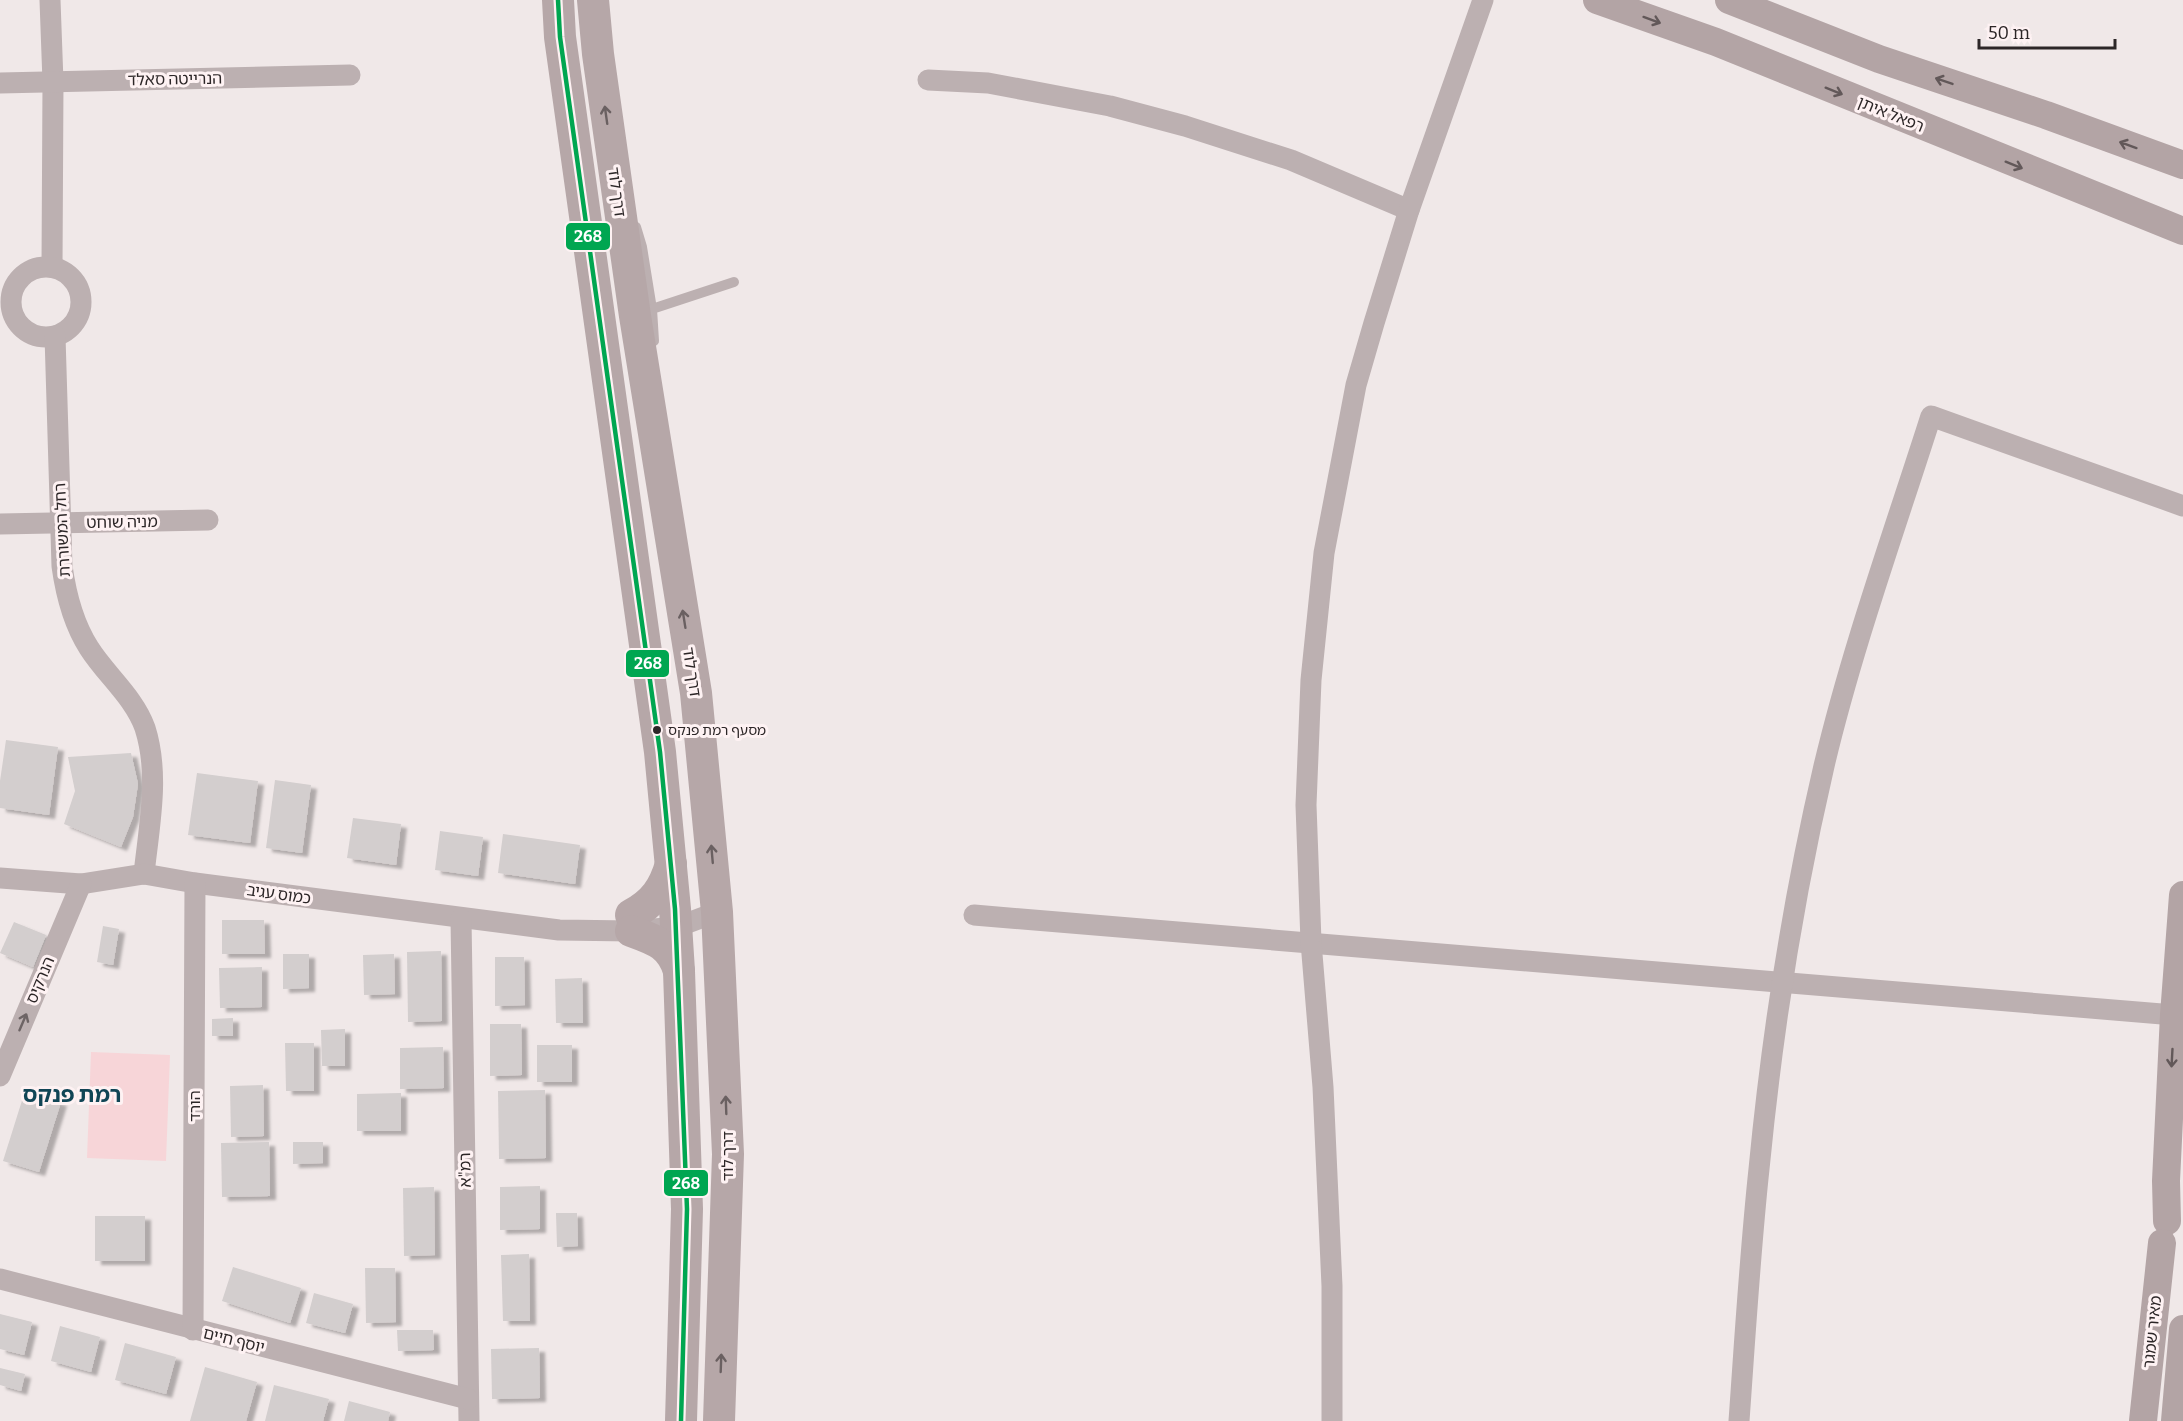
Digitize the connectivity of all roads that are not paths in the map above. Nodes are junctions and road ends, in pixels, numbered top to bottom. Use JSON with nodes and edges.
{"nodes":[{"id":1,"x":50,"y":0,"type":"edge"},
{"id":2,"x":558,"y":0,"type":"edge"},
{"id":3,"x":593,"y":0,"type":"edge"},
{"id":4,"x":1483,"y":0,"type":"edge"},
{"id":5,"x":1597,"y":0,"type":"edge"},
{"id":6,"x":1729,"y":0,"type":"edge"},
{"id":7,"x":350,"y":75,"type":"dead end"},
{"id":8,"x":928,"y":80,"type":"dead end"},
{"id":9,"x":53,"y":82,"type":"junction"},
{"id":10,"x":0,"y":83,"type":"edge"},
{"id":11,"x":612,"y":153,"type":"junction"},
{"id":12,"x":2183,"y":165,"type":"edge"},
{"id":13,"x":1409,"y":210,"type":"junction"},
{"id":14,"x":2183,"y":231,"type":"edge"},
{"id":15,"x":52,"y":267,"type":"junction"},
{"id":16,"x":734,"y":282,"type":"dead end"},
{"id":17,"x":6,"y":307,"type":"edge"},
{"id":18,"x":652,"y":309,"type":"junction"},
{"id":19,"x":55,"y":336,"type":"junction"},
{"id":20,"x":654,"y":356,"type":"dead end"},
{"id":21,"x":655,"y":368,"type":"dead end"},
{"id":22,"x":653,"y":428,"type":"junction"},
{"id":23,"x":2183,"y":506,"type":"edge"},
{"id":24,"x":208,"y":520,"type":"dead end"},
{"id":25,"x":61,"y":523,"type":"junction"},
{"id":26,"x":0,"y":524,"type":"edge"},
{"id":27,"x":671,"y":863,"type":"junction"},
{"id":28,"x":144,"y":874,"type":"junction"},
{"id":29,"x":0,"y":878,"type":"edge"},
{"id":30,"x":195,"y":883,"type":"junction"},
{"id":31,"x":81,"y":885,"type":"junction"},
{"id":32,"x":2183,"y":895,"type":"edge"},
{"id":33,"x":717,"y":912,"type":"junction"},
{"id":34,"x":974,"y":915,"type":"dead end"},
{"id":35,"x":676,"y":918,"type":"junction"},
{"id":36,"x":461,"y":919,"type":"junction"},
{"id":37,"x":631,"y":923,"type":"junction"},
{"id":38,"x":1311,"y":942,"type":"junction"},
{"id":39,"x":679,"y":971,"type":"junction"},
{"id":40,"x":1783,"y":982,"type":"junction"},
{"id":41,"x":2174,"y":1015,"type":"junction"},
{"id":42,"x":0,"y":1076,"type":"edge"},
{"id":43,"x":2170,"y":1225,"type":"edge"},
{"id":44,"x":2183,"y":1264,"type":"edge"},
{"id":45,"x":0,"y":1279,"type":"edge"},
{"id":46,"x":2183,"y":1329,"type":"edge"},
{"id":47,"x":193,"y":1330,"type":"junction"},
{"id":48,"x":468,"y":1399,"type":"junction"},
{"id":49,"x":469,"y":1421,"type":"edge"},
{"id":50,"x":681,"y":1421,"type":"edge"},
{"id":51,"x":719,"y":1421,"type":"edge"},
{"id":52,"x":1332,"y":1421,"type":"edge"},
{"id":53,"x":1739,"y":1421,"type":"edge"},
{"id":54,"x":2143,"y":1421,"type":"edge"},
{"id":55,"x":2175,"y":1421,"type":"edge"}],
"edges":[{"from":1,"to":9,"type":"street"},
{"from":2,"to":27,"type":"main road"},
{"from":11,"to":3,"type":"main road","name":"דרך לוד","one_way":true},
{"from":4,"to":13,"type":"street"},
{"from":5,"to":14,"type":"main road","name":"רפאל איתן","one_way":true},
{"from":12,"to":6,"type":"main road","one_way":true},
{"from":7,"to":9,"type":"street","name":"הנרייטה סאלד"},
{"from":8,"to":13,"type":"street"},
{"from":9,"to":10,"type":"street","name":"הנרייטה סאלד"},
{"from":9,"to":15,"type":"street"},
{"from":11,"to":18,"type":"lane"},
{"from":11,"to":22,"type":"main road","name":"דרך לוד"},
{"from":13,"to":38,"type":"street"},
{"from":15,"to":17,"type":"street"},
{"from":15,"to":19,"type":"street"},
{"from":16,"to":18,"type":"lane"},
{"from":17,"to":19,"type":"street"},
{"from":18,"to":20,"type":"lane"},
{"from":19,"to":25,"type":"street","name":"רחל המשוררת"},
{"from":21,"to":22,"type":"lane"},
{"from":33,"to":22,"type":"main road","name":"דרך לוד","one_way":true},
{"from":23,"to":40,"type":"street"},
{"from":24,"to":25,"type":"street","name":"מניה שוחט"},
{"from":25,"to":26,"type":"street","name":"מניה שוחט"},
{"from":25,"to":28,"type":"street","name":"רחל המשוררת"},
{"from":27,"to":35,"type":"main road"},
{"from":27,"to":37,"type":"main road"},
{"from":28,"to":30,"type":"street","name":"כמוס עגיב"},
{"from":28,"to":31,"type":"street","name":"כמוס עגיב"},
{"from":29,"to":31,"type":"street","name":"כמוס עגיב"},
{"from":30,"to":36,"type":"street","name":"כמוס עגיב"},
{"from":30,"to":47,"type":"street","name":"הורד"},
{"from":42,"to":31,"type":"street","name":"הנרקיס","one_way":true},
{"from":32,"to":41,"type":"main road","name":"מאיר שמגר"},
{"from":33,"to":35,"type":"street","name":"כמוס עגיב"},
{"from":51,"to":33,"type":"main road","name":"דרך לוד","one_way":true},
{"from":34,"to":38,"type":"street"},
{"from":35,"to":37,"type":"street","name":"כמוס עגיב"},
{"from":35,"to":39,"type":"main road"},
{"from":36,"to":37,"type":"street","name":"כמוס עגיב"},
{"from":36,"to":48,"type":"street","name":"רמ\"א"},
{"from":37,"to":39,"type":"main road"},
{"from":38,"to":40,"type":"street"},
{"from":38,"to":52,"type":"street"},
{"from":39,"to":50,"type":"main road"},
{"from":40,"to":41,"type":"street"},
{"from":40,"to":53,"type":"street"},
{"from":41,"to":43,"type":"main road","name":"מאיר שמגר","one_way":true},
{"from":43,"to":44,"type":"main road"},
{"from":43,"to":54,"type":"main road","name":"מאיר שמגר"},
{"from":45,"to":47,"type":"street","name":"יוסף חיים"},
{"from":46,"to":55,"type":"main road","name":"מאיר שמגר"},
{"from":47,"to":48,"type":"street","name":"יוסף חיים"},
{"from":48,"to":49,"type":"street","name":"רמ\"א"}]}
